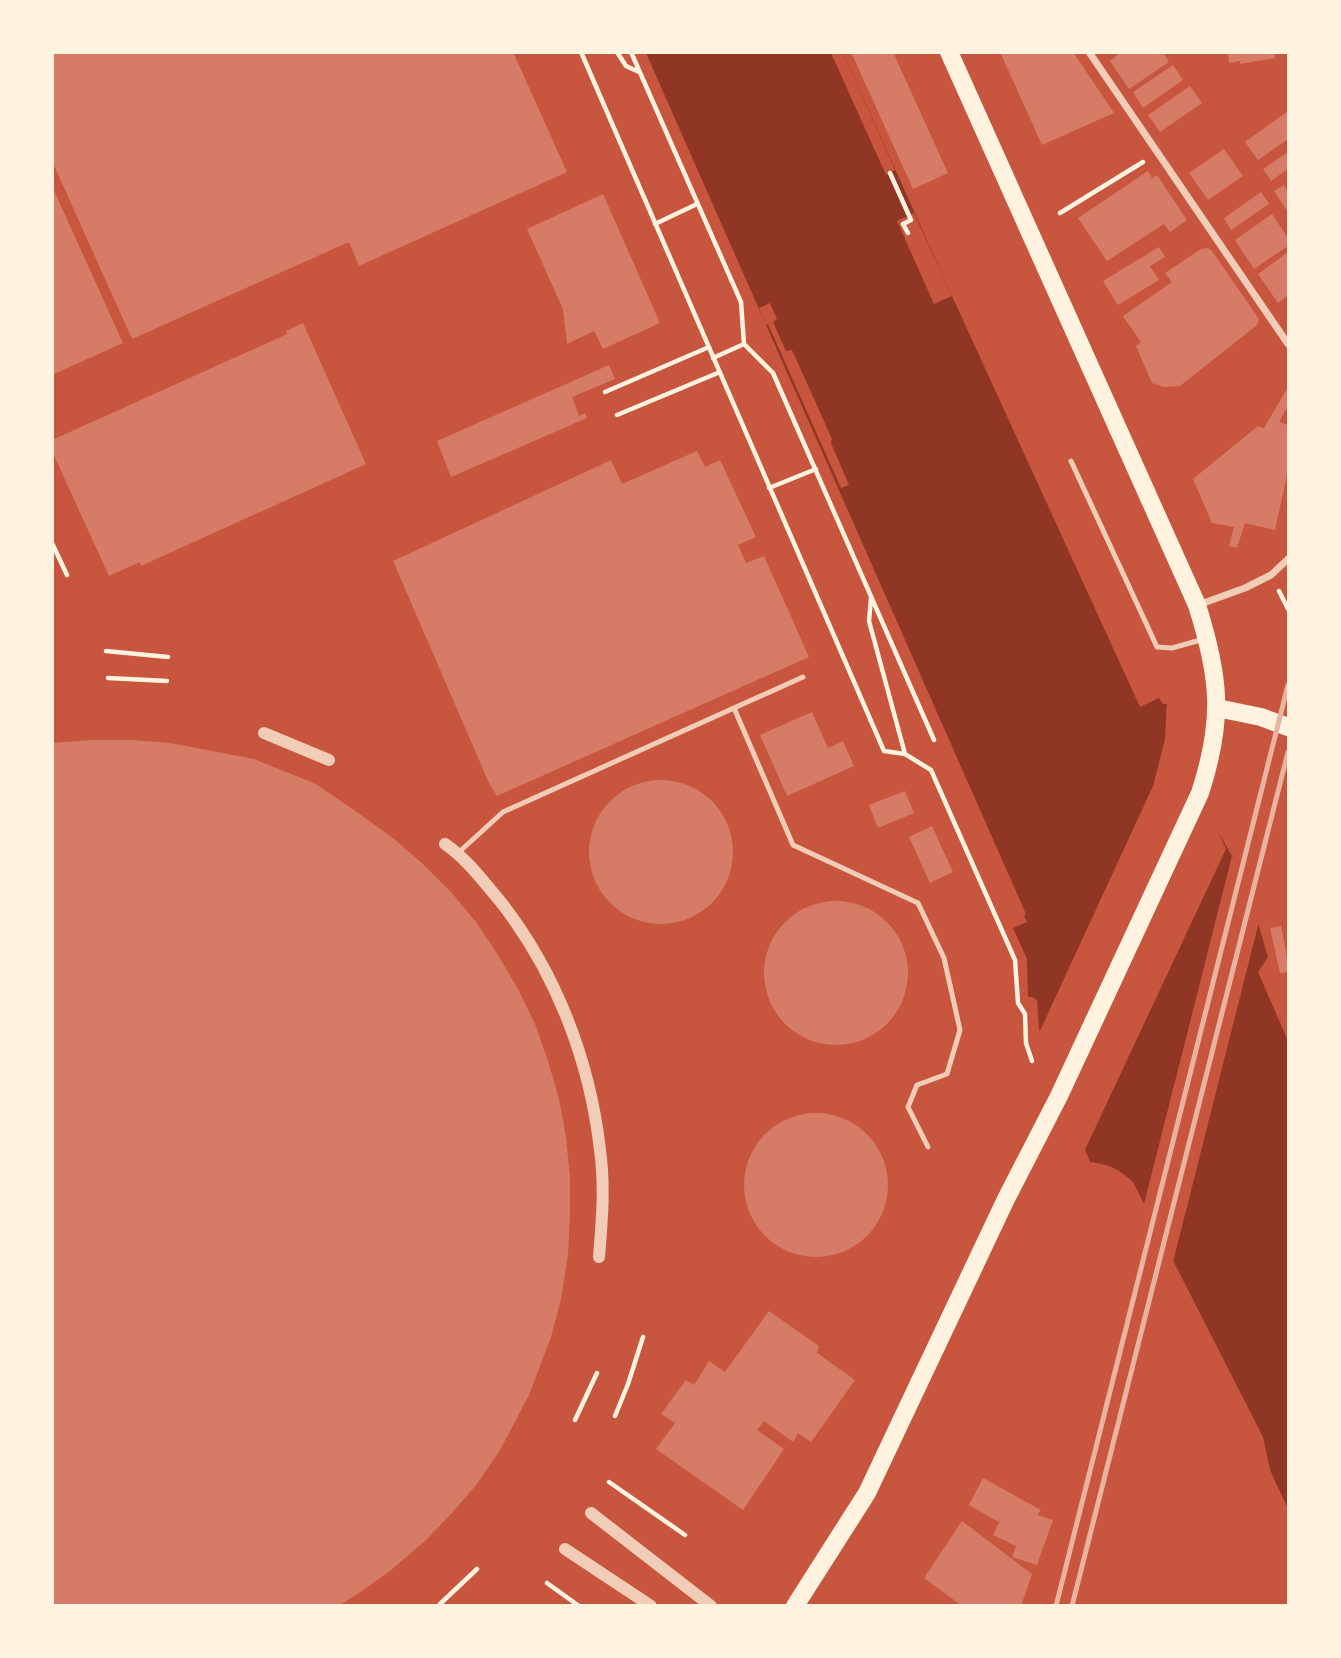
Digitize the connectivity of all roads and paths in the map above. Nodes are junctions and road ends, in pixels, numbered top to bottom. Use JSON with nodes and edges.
{"nodes":[{"id":1,"x":582,"y":52,"type":"edge"},
{"id":2,"x":618,"y":52,"type":"edge"},
{"id":3,"x":631,"y":52,"type":"edge"},
{"id":4,"x":949,"y":52,"type":"edge"},
{"id":5,"x":1089,"y":52,"type":"edge"},
{"id":6,"x":640,"y":72,"type":"junction"},
{"id":7,"x":1158,"y":153,"type":"junction"},
{"id":8,"x":890,"y":173,"type":"dead end"},
{"id":9,"x":697,"y":204,"type":"junction"},
{"id":10,"x":1060,"y":213,"type":"dead end"},
{"id":11,"x":655,"y":224,"type":"junction"},
{"id":12,"x":908,"y":233,"type":"dead end"},
{"id":13,"x":744,"y":344,"type":"junction"},
{"id":14,"x":1289,"y":344,"type":"edge"},
{"id":15,"x":709,"y":346,"type":"junction"},
{"id":16,"x":713,"y":358,"type":"junction"},
{"id":17,"x":720,"y":372,"type":"junction"},
{"id":18,"x":605,"y":392,"type":"dead end"},
{"id":19,"x":617,"y":415,"type":"dead end"},
{"id":20,"x":1071,"y":461,"type":"dead end"},
{"id":21,"x":816,"y":469,"type":"junction"},
{"id":22,"x":769,"y":488,"type":"junction"},
{"id":23,"x":52,"y":543,"type":"edge"},
{"id":24,"x":1289,"y":559,"type":"edge"},
{"id":25,"x":67,"y":575,"type":"dead end"},
{"id":26,"x":871,"y":595,"type":"junction"},
{"id":27,"x":1197,"y":605,"type":"junction"},
{"id":28,"x":1208,"y":639,"type":"junction"},
{"id":29,"x":106,"y":651,"type":"dead end"},
{"id":30,"x":168,"y":657,"type":"dead end"},
{"id":31,"x":803,"y":677,"type":"dead end"},
{"id":32,"x":108,"y":678,"type":"dead end"},
{"id":33,"x":167,"y":681,"type":"dead end"},
{"id":34,"x":734,"y":708,"type":"junction"},
{"id":35,"x":1217,"y":708,"type":"junction"},
{"id":36,"x":1289,"y":727,"type":"edge"},
{"id":37,"x":264,"y":733,"type":"dead end"},
{"id":38,"x":934,"y":740,"type":"dead end"},
{"id":39,"x":905,"y":754,"type":"junction"},
{"id":40,"x":329,"y":760,"type":"dead end"},
{"id":41,"x":445,"y":844,"type":"dead end"},
{"id":42,"x":458,"y":853,"type":"junction"},
{"id":43,"x":1032,"y":1061,"type":"dead end"},
{"id":44,"x":928,"y":1147,"type":"dead end"},
{"id":45,"x":599,"y":1257,"type":"dead end"},
{"id":46,"x":643,"y":1337,"type":"dead end"},
{"id":47,"x":597,"y":1373,"type":"dead end"},
{"id":48,"x":615,"y":1416,"type":"dead end"},
{"id":49,"x":575,"y":1420,"type":"dead end"},
{"id":50,"x":609,"y":1482,"type":"dead end"},
{"id":51,"x":591,"y":1513,"type":"dead end"},
{"id":52,"x":685,"y":1535,"type":"dead end"},
{"id":53,"x":565,"y":1549,"type":"dead end"},
{"id":54,"x":477,"y":1569,"type":"dead end"},
{"id":55,"x":547,"y":1583,"type":"dead end"},
{"id":56,"x":440,"y":1604,"type":"edge"},
{"id":57,"x":579,"y":1605,"type":"edge"},
{"id":58,"x":651,"y":1605,"type":"edge"},
{"id":59,"x":711,"y":1605,"type":"edge"},
{"id":60,"x":795,"y":1605,"type":"edge"}],
"edges":[{"from":1,"to":11,"type":"path"},
{"from":2,"to":6,"type":"path"},
{"from":3,"to":6,"type":"path"},
{"from":4,"to":27,"type":"main road"},
{"from":5,"to":7,"type":"street"},
{"from":6,"to":9,"type":"path"},
{"from":7,"to":10,"type":"path"},
{"from":7,"to":14,"type":"street"},
{"from":8,"to":12,"type":"path"},
{"from":9,"to":11,"type":"path"},
{"from":9,"to":13,"type":"path"},
{"from":11,"to":15,"type":"path"},
{"from":13,"to":16,"type":"path"},
{"from":13,"to":21,"type":"path"},
{"from":15,"to":16,"type":"path"},
{"from":15,"to":18,"type":"path"},
{"from":16,"to":17,"type":"path"},
{"from":17,"to":19,"type":"path"},
{"from":17,"to":22,"type":"path"},
{"from":20,"to":28,"type":"lane"},
{"from":21,"to":22,"type":"path"},
{"from":21,"to":26,"type":"path"},
{"from":22,"to":39,"type":"path"},
{"from":23,"to":25,"type":"path"},
{"from":24,"to":27,"type":"street"},
{"from":26,"to":38,"type":"path"},
{"from":26,"to":39,"type":"path"},
{"from":27,"to":28,"type":"main road"},
{"from":28,"to":35,"type":"main road"},
{"from":29,"to":30,"type":"path"},
{"from":31,"to":34,"type":"lane"},
{"from":32,"to":33,"type":"path"},
{"from":34,"to":42,"type":"lane"},
{"from":34,"to":44,"type":"lane"},
{"from":35,"to":36,"type":"main road"},
{"from":35,"to":60,"type":"main road"},
{"from":37,"to":40,"type":"street"},
{"from":39,"to":43,"type":"path"},
{"from":41,"to":42,"type":"street"},
{"from":42,"to":45,"type":"street"},
{"from":46,"to":48,"type":"path"},
{"from":47,"to":49,"type":"path"},
{"from":50,"to":52,"type":"path"},
{"from":51,"to":59,"type":"street"},
{"from":53,"to":58,"type":"street"},
{"from":54,"to":56,"type":"path"},
{"from":55,"to":57,"type":"path"}]}
